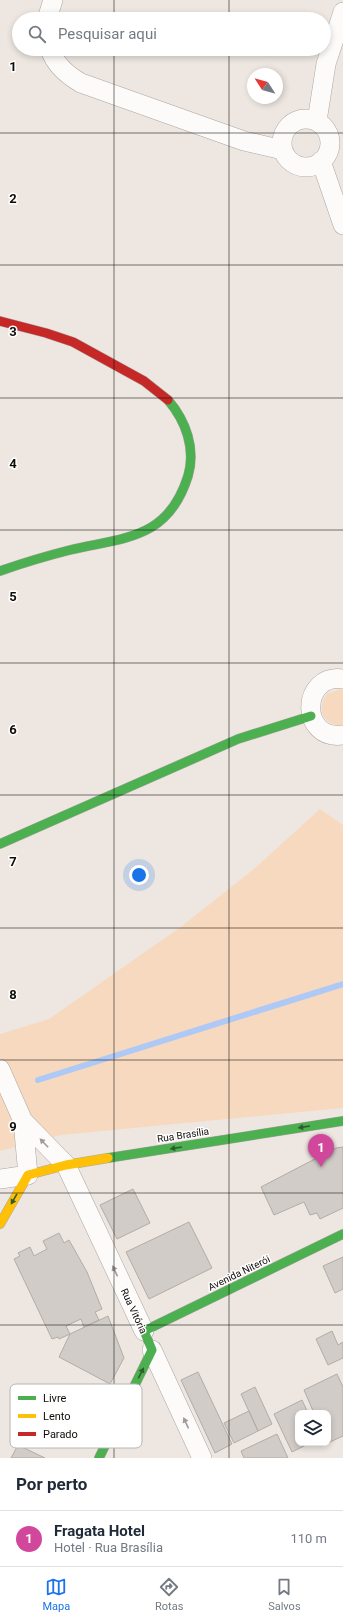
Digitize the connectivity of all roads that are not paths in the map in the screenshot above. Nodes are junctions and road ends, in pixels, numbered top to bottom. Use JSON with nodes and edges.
{"nodes":[{"id":1,"x":53,"y":0,"type":"edge"},
{"id":2,"x":49,"y":12,"type":"edge"},
{"id":3,"x":343,"y":12,"type":"edge"},
{"id":4,"x":331,"y":49,"type":"edge"},
{"id":5,"x":53,"y":56,"type":"edge"},
{"id":6,"x":329,"y":56,"type":"edge"},
{"id":7,"x":317,"y":121,"type":"junction"},
{"id":8,"x":283,"y":150,"type":"junction"},
{"id":9,"x":321,"y":161,"type":"junction"},
{"id":10,"x":343,"y":225,"type":"edge"},
{"id":11,"x":0,"y":321,"type":"edge"},
{"id":12,"x":0,"y":571,"type":"edge"},
{"id":13,"x":343,"y":679,"type":"edge"},
{"id":14,"x":311,"y":716,"type":"junction"},
{"id":15,"x":343,"y":735,"type":"edge"},
{"id":16,"x":0,"y":844,"type":"edge"},
{"id":17,"x":0,"y":1069,"type":"edge"},
{"id":18,"x":23,"y":1121,"type":"junction"},
{"id":19,"x":343,"y":1121,"type":"edge"},
{"id":20,"x":66,"y":1165,"type":"junction"},
{"id":21,"x":28,"y":1175,"type":"junction"},
{"id":22,"x":0,"y":1178,"type":"edge"},
{"id":23,"x":0,"y":1224,"type":"edge"},
{"id":24,"x":343,"y":1234,"type":"edge"},
{"id":25,"x":144,"y":1331,"type":"junction"},
{"id":26,"x":152,"y":1350,"type":"junction"},
{"id":27,"x":135,"y":1384,"type":"edge"},
{"id":28,"x":103,"y":1448,"type":"edge"},
{"id":29,"x":98,"y":1458,"type":"edge"},
{"id":30,"x":202,"y":1458,"type":"edge"}],
"edges":[{"from":1,"to":2,"type":"street"},
{"from":3,"to":4,"type":"street"},
{"from":5,"to":8,"type":"street"},
{"from":6,"to":7,"type":"street"},
{"from":7,"to":8,"type":"street"},
{"from":7,"to":9,"type":"street"},
{"from":8,"to":9,"type":"street"},
{"from":9,"to":10,"type":"street"},
{"from":11,"to":12,"type":"street"},
{"from":13,"to":14,"type":"street"},
{"from":14,"to":15,"type":"street"},
{"from":14,"to":16,"type":"street"},
{"from":17,"to":18,"type":"street"},
{"from":20,"to":18,"type":"street","name":"Rua Vitória","one_way":true},
{"from":18,"to":21,"type":"street"},
{"from":19,"to":20,"type":"street","name":"Rua Brasília","one_way":true},
{"from":20,"to":21,"type":"street","name":"Rua Brasília"},
{"from":25,"to":20,"type":"street","name":"Rua Vitória","one_way":true},
{"from":21,"to":22,"type":"street"},
{"from":21,"to":23,"type":"street","one_way":true},
{"from":24,"to":25,"type":"street","name":"Avenida Niterói"},
{"from":25,"to":26,"type":"street","name":"Rua Vitória"},
{"from":27,"to":26,"type":"street","one_way":true},
{"from":30,"to":26,"type":"street","name":"Rua Vitória","one_way":true},
{"from":29,"to":28,"type":"street","one_way":true}]}
